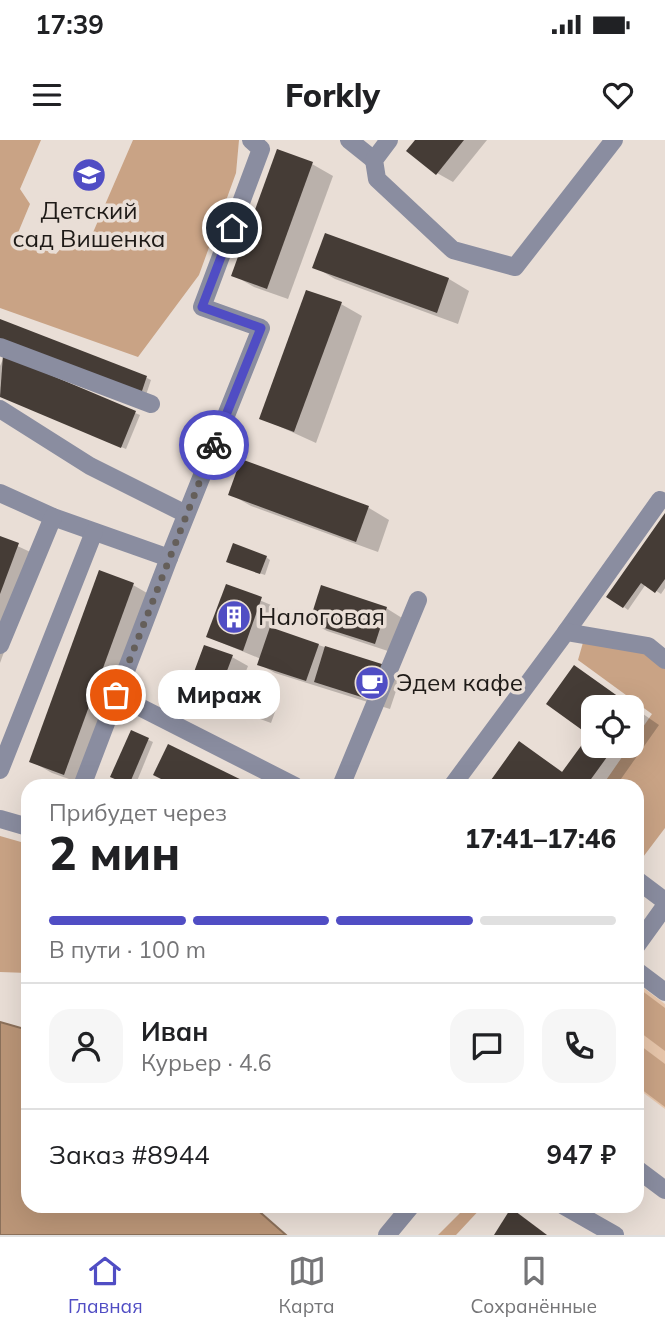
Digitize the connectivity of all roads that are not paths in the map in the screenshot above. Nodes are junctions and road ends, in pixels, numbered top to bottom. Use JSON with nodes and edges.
{"nodes":[{"id":1,"x":251,"y":140,"type":"edge"},
{"id":2,"x":349,"y":140,"type":"edge"},
{"id":3,"x":389,"y":140,"type":"edge"},
{"id":4,"x":614,"y":140,"type":"edge"},
{"id":5,"x":374,"y":160,"type":"junction"},
{"id":6,"x":0,"y":346,"type":"edge"},
{"id":7,"x":151,"y":404,"type":"dead end"},
{"id":8,"x":0,"y":409,"type":"edge"},
{"id":9,"x":0,"y":493,"type":"edge"},
{"id":10,"x":660,"y":499,"type":"dead end"},
{"id":11,"x":186,"y":514,"type":"junction"},
{"id":12,"x":53,"y":517,"type":"junction"},
{"id":13,"x":94,"y":532,"type":"junction"},
{"id":14,"x":169,"y":558,"type":"junction"},
{"id":15,"x":418,"y":600,"type":"dead end"},
{"id":16,"x":566,"y":632,"type":"junction"},
{"id":17,"x":0,"y":645,"type":"edge"},
{"id":18,"x":665,"y":660,"type":"edge"},
{"id":19,"x":116,"y":695,"type":"junction"},
{"id":20,"x":0,"y":770,"type":"edge"},
{"id":21,"x":85,"y":779,"type":"edge"},
{"id":22,"x":281,"y":779,"type":"edge"},
{"id":23,"x":344,"y":779,"type":"edge"},
{"id":24,"x":457,"y":779,"type":"edge"},
{"id":25,"x":0,"y":820,"type":"edge"},
{"id":26,"x":21,"y":825,"type":"edge"},
{"id":27,"x":644,"y":885,"type":"edge"},
{"id":28,"x":665,"y":901,"type":"edge"},
{"id":29,"x":665,"y":906,"type":"edge"},
{"id":30,"x":644,"y":935,"type":"edge"},
{"id":31,"x":644,"y":976,"type":"edge"},
{"id":32,"x":665,"y":992,"type":"edge"},
{"id":33,"x":644,"y":1174,"type":"edge"},
{"id":34,"x":665,"y":1190,"type":"edge"},
{"id":35,"x":405,"y":1213,"type":"edge"},
{"id":36,"x":576,"y":1213,"type":"edge"},
{"id":37,"x":387,"y":1235,"type":"edge"},
{"id":38,"x":615,"y":1235,"type":"edge"}],
"edges":[{"from":1,"to":11,"type":"street"},
{"from":2,"to":5,"type":"street"},
{"from":3,"to":5,"type":"street"},
{"from":4,"to":5,"type":"street"},
{"from":6,"to":7,"type":"street"},
{"from":8,"to":11,"type":"street"},
{"from":9,"to":12,"type":"street"},
{"from":10,"to":16,"type":"street"},
{"from":11,"to":14,"type":"street"},
{"from":12,"to":13,"type":"street"},
{"from":12,"to":17,"type":"street"},
{"from":13,"to":14,"type":"street"},
{"from":13,"to":20,"type":"street"},
{"from":14,"to":19,"type":"street"},
{"from":15,"to":23,"type":"street"},
{"from":16,"to":18,"type":"street"},
{"from":16,"to":24,"type":"street"},
{"from":19,"to":21,"type":"street"},
{"from":19,"to":22,"type":"street"},
{"from":25,"to":26,"type":"street"},
{"from":27,"to":28,"type":"street"},
{"from":29,"to":30,"type":"street"},
{"from":31,"to":32,"type":"street"},
{"from":33,"to":34,"type":"street"},
{"from":35,"to":37,"type":"street"},
{"from":36,"to":38,"type":"street"}]}
